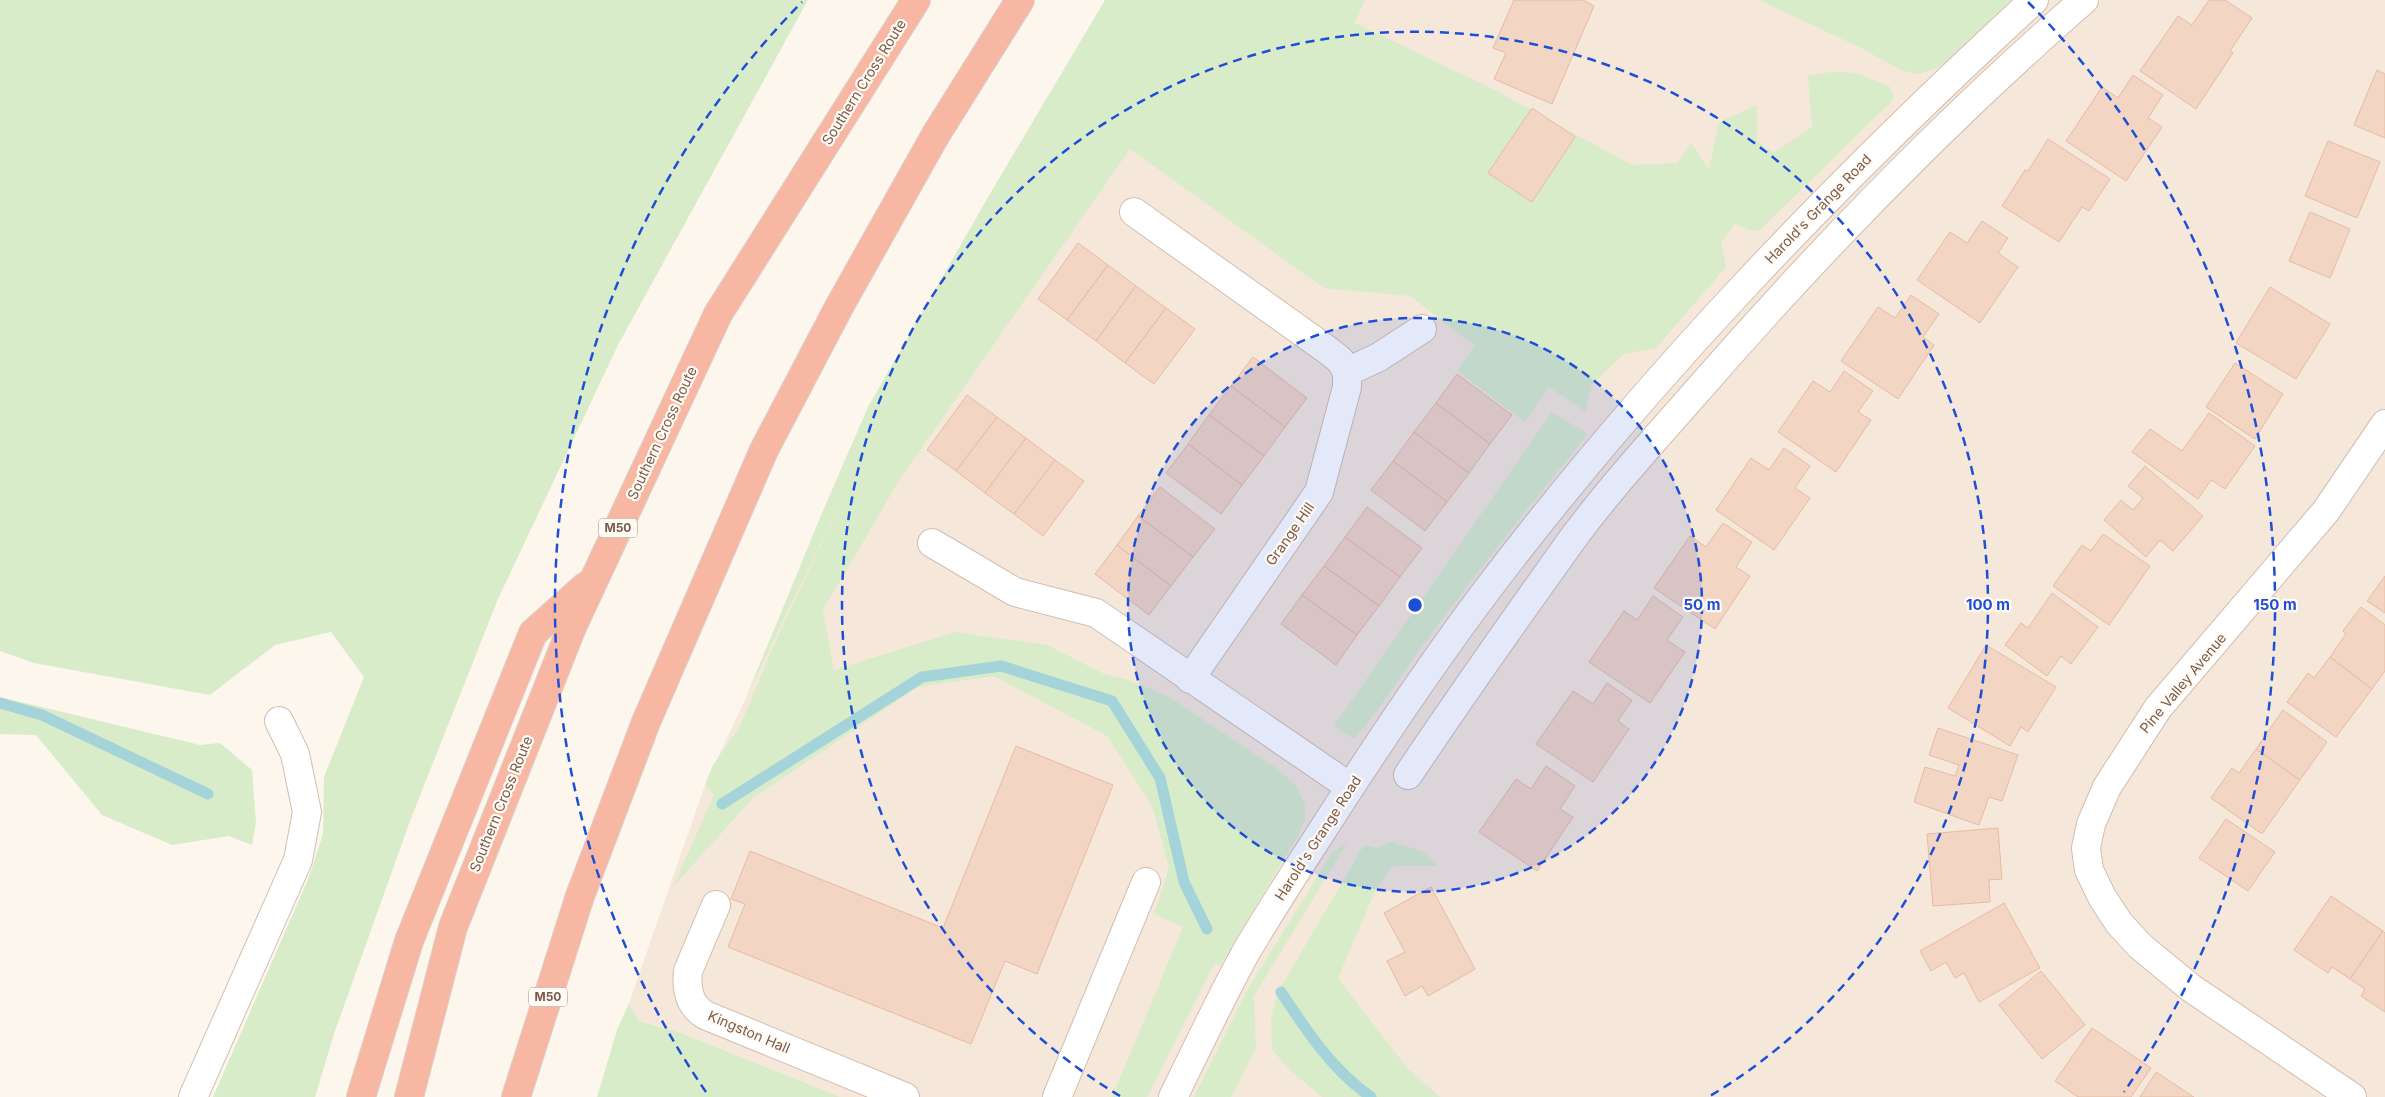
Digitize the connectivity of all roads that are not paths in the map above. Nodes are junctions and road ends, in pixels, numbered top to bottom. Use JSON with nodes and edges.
{"nodes":[{"id":1,"x":916,"y":0,"type":"edge"},
{"id":2,"x":1020,"y":0,"type":"edge"},
{"id":3,"x":2034,"y":0,"type":"edge"},
{"id":4,"x":2071,"y":4,"type":"edge"},
{"id":5,"x":1894,"y":131,"type":"junction"},
{"id":6,"x":1918,"y":155,"type":"junction"},
{"id":7,"x":1134,"y":212,"type":"dead end"},
{"id":8,"x":1743,"y":287,"type":"junction"},
{"id":9,"x":1767,"y":309,"type":"junction"},
{"id":10,"x":1422,"y":329,"type":"dead end"},
{"id":11,"x":1347,"y":372,"type":"junction"},
{"id":12,"x":2385,"y":424,"type":"edge"},
{"id":13,"x":1611,"y":438,"type":"junction"},
{"id":14,"x":1638,"y":460,"type":"junction"},
{"id":15,"x":932,"y":543,"type":"dead end"},
{"id":16,"x":596,"y":577,"type":"junction"},
{"id":17,"x":1485,"y":594,"type":"junction"},
{"id":18,"x":1517,"y":617,"type":"junction"},
{"id":19,"x":1190,"y":679,"type":"junction"},
{"id":20,"x":279,"y":721,"type":"dead end"},
{"id":21,"x":1408,"y":774,"type":"dead end"},
{"id":22,"x":1350,"y":787,"type":"junction"},
{"id":23,"x":1146,"y":882,"type":"dead end"},
{"id":24,"x":716,"y":906,"type":"dead end"},
{"id":25,"x":192,"y":1097,"type":"edge"},
{"id":26,"x":361,"y":1097,"type":"edge"},
{"id":27,"x":409,"y":1097,"type":"edge"},
{"id":28,"x":516,"y":1097,"type":"edge"},
{"id":29,"x":904,"y":1097,"type":"edge"},
{"id":30,"x":1057,"y":1097,"type":"edge"},
{"id":31,"x":1173,"y":1097,"type":"edge"},
{"id":32,"x":2352,"y":1097,"type":"edge"}],
"edges":[{"from":1,"to":16,"type":"highway","name":"Southern Cross Route","number":"M50"},
{"from":2,"to":28,"type":"highway","number":"M50"},
{"from":3,"to":5,"type":"street","name":"Harold's Grange Road"},
{"from":4,"to":6,"type":"street"},
{"from":5,"to":6,"type":"street"},
{"from":5,"to":8,"type":"street","name":"Harold's Grange Road"},
{"from":6,"to":9,"type":"street"},
{"from":7,"to":11,"type":"street"},
{"from":8,"to":9,"type":"street"},
{"from":8,"to":13,"type":"street","name":"Harold's Grange Road"},
{"from":9,"to":14,"type":"street"},
{"from":10,"to":11,"type":"street"},
{"from":11,"to":19,"type":"street","name":"Grange Hill"},
{"from":12,"to":32,"type":"street","name":"Pine Valley Avenue"},
{"from":13,"to":14,"type":"street"},
{"from":13,"to":17,"type":"street","name":"Harold's Grange Road"},
{"from":14,"to":18,"type":"street"},
{"from":15,"to":19,"type":"street"},
{"from":16,"to":26,"type":"highway"},
{"from":16,"to":27,"type":"highway","name":"Southern Cross Route","number":"M50"},
{"from":17,"to":18,"type":"street"},
{"from":17,"to":22,"type":"street","name":"Harold's Grange Road"},
{"from":18,"to":21,"type":"street"},
{"from":19,"to":22,"type":"street"},
{"from":20,"to":25,"type":"street"},
{"from":22,"to":31,"type":"street","name":"Harold's Grange Road"},
{"from":23,"to":30,"type":"street"},
{"from":24,"to":29,"type":"street","name":"Kingston Hall"}]}
